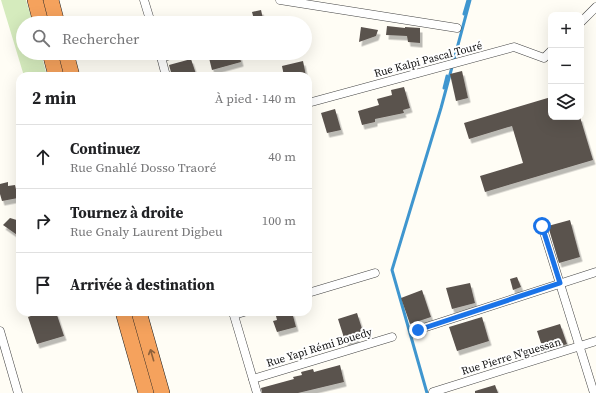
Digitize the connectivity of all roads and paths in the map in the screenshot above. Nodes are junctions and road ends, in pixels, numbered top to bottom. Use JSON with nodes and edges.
{"nodes":[{"id":1,"x":34,"y":0,"type":"edge"},
{"id":2,"x":51,"y":0,"type":"edge"},
{"id":3,"x":144,"y":0,"type":"edge"},
{"id":4,"x":280,"y":0,"type":"edge"},
{"id":5,"x":596,"y":7,"type":"edge"},
{"id":6,"x":39,"y":16,"type":"edge"},
{"id":7,"x":55,"y":16,"type":"edge"},
{"id":8,"x":149,"y":16,"type":"edge"},
{"id":9,"x":584,"y":19,"type":"edge"},
{"id":10,"x":456,"y":28,"type":"dead end"},
{"id":11,"x":548,"y":54,"type":"edge"},
{"id":12,"x":52,"y":60,"type":"edge"},
{"id":13,"x":68,"y":60,"type":"edge"},
{"id":14,"x":161,"y":60,"type":"edge"},
{"id":15,"x":55,"y":72,"type":"edge"},
{"id":16,"x":71,"y":72,"type":"edge"},
{"id":17,"x":165,"y":72,"type":"edge"},
{"id":18,"x":312,"y":102,"type":"edge"},
{"id":19,"x":542,"y":226,"type":"dead end"},
{"id":20,"x":596,"y":272,"type":"edge"},
{"id":21,"x":375,"y":273,"type":"dead end"},
{"id":22,"x":560,"y":283,"type":"junction"},
{"id":23,"x":312,"y":292,"type":"edge"},
{"id":24,"x":124,"y":316,"type":"edge"},
{"id":25,"x":140,"y":316,"type":"edge"},
{"id":26,"x":235,"y":316,"type":"edge"},
{"id":27,"x":418,"y":330,"type":"dead end"},
{"id":28,"x":0,"y":331,"type":"edge"},
{"id":29,"x":392,"y":337,"type":"dead end"},
{"id":30,"x":596,"y":341,"type":"edge"},
{"id":31,"x":580,"y":347,"type":"junction"},
{"id":32,"x":253,"y":379,"type":"junction"},
{"id":33,"x":433,"y":392,"type":"edge"},
{"id":34,"x":18,"y":393,"type":"edge"},
{"id":35,"x":146,"y":393,"type":"edge"},
{"id":36,"x":162,"y":393,"type":"edge"},
{"id":37,"x":257,"y":393,"type":"edge"},
{"id":38,"x":594,"y":393,"type":"edge"}],
"edges":[{"from":1,"to":6,"type":"highway"},
{"from":2,"to":7,"type":"highway"},
{"from":3,"to":8,"type":"street"},
{"from":4,"to":10,"type":"street"},
{"from":5,"to":9,"type":"street"},
{"from":11,"to":18,"type":"street","name":"Rue Kalpi Pascal Touré"},
{"from":12,"to":15,"type":"highway"},
{"from":13,"to":16,"type":"highway"},
{"from":14,"to":17,"type":"street"},
{"from":19,"to":22,"type":"street"},
{"from":20,"to":22,"type":"street"},
{"from":21,"to":23,"type":"street"},
{"from":22,"to":27,"type":"street"},
{"from":22,"to":31,"type":"street"},
{"from":24,"to":35,"type":"highway"},
{"from":36,"to":25,"type":"highway","one_way":true},
{"from":26,"to":32,"type":"street"},
{"from":28,"to":34,"type":"street"},
{"from":29,"to":32,"type":"street","name":"Rue Yapi Rémi Bouedy"},
{"from":30,"to":31,"type":"street","name":"Rue Pierre N'guessan"},
{"from":31,"to":33,"type":"street","name":"Rue Pierre N'guessan"},
{"from":31,"to":38,"type":"street"},
{"from":32,"to":37,"type":"street"}]}
